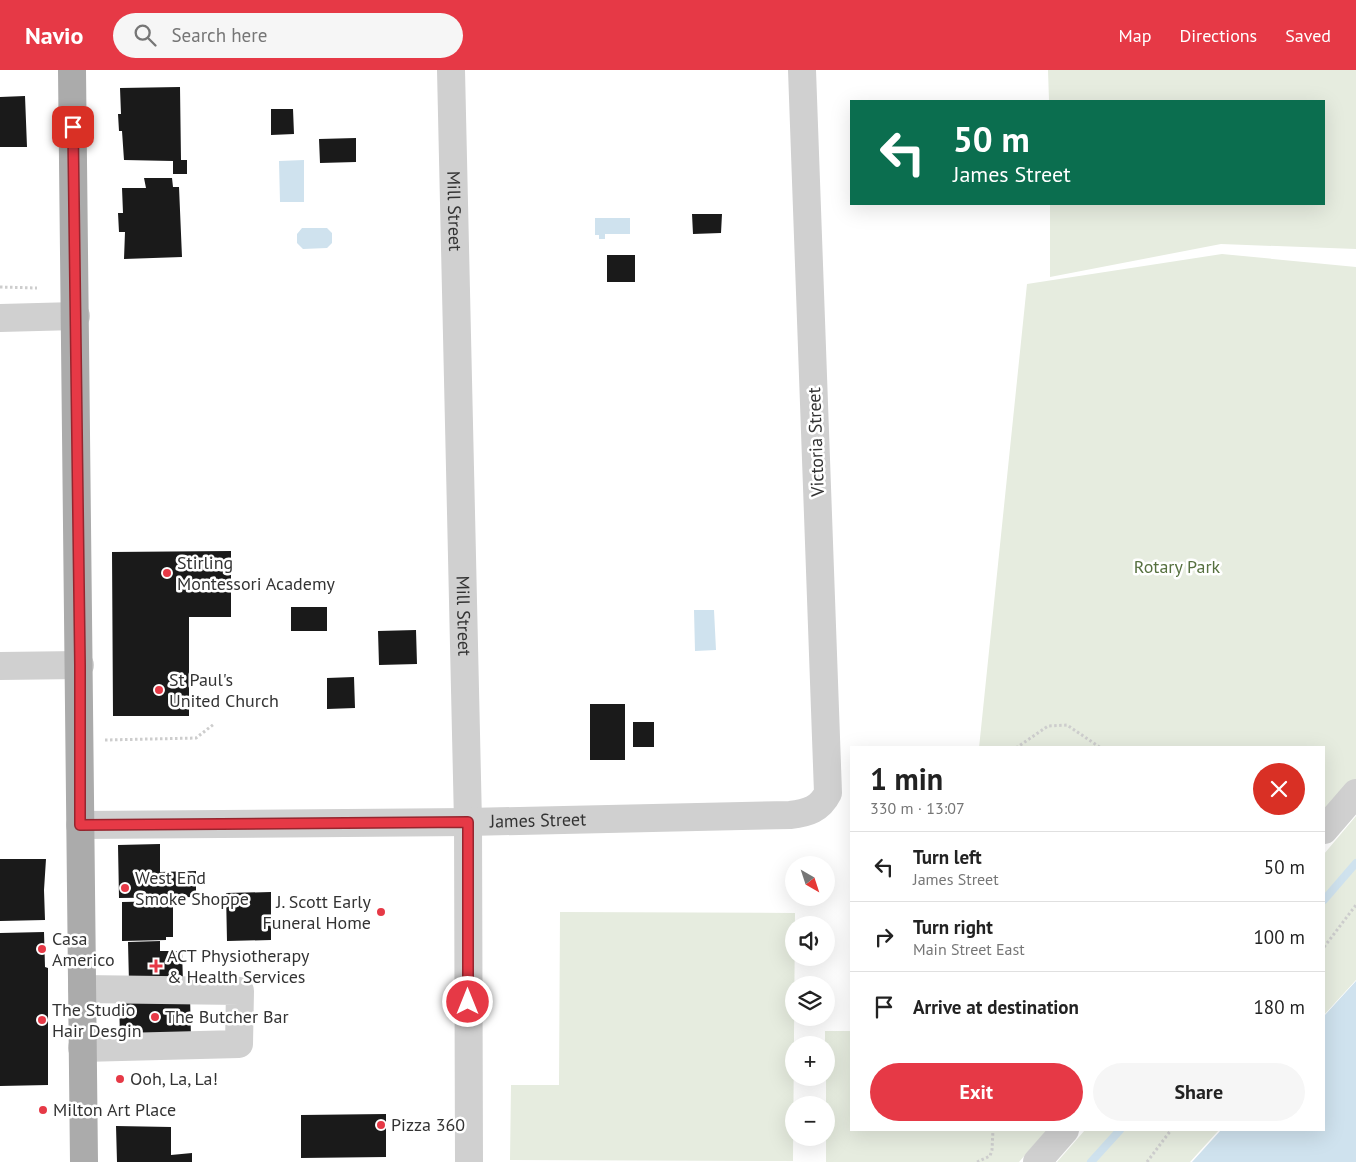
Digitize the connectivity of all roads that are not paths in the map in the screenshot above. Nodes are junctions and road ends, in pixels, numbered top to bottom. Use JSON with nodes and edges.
{"nodes":[{"id":1,"x":72,"y":70,"type":"edge"},
{"id":2,"x":451,"y":70,"type":"edge"},
{"id":3,"x":802,"y":70,"type":"edge"},
{"id":4,"x":76,"y":316,"type":"junction"},
{"id":5,"x":0,"y":318,"type":"edge"},
{"id":6,"x":80,"y":665,"type":"junction"},
{"id":7,"x":0,"y":666,"type":"edge"},
{"id":8,"x":1356,"y":793,"type":"edge"},
{"id":9,"x":815,"y":809,"type":"joint"},
{"id":10,"x":468,"y":822,"type":"junction"},
{"id":11,"x":80,"y":825,"type":"junction"},
{"id":12,"x":1325,"y":829,"type":"edge"},
{"id":13,"x":82,"y":989,"type":"junction"},
{"id":14,"x":82,"y":1048,"type":"junction"},
{"id":15,"x":1064,"y":1131,"type":"edge"},
{"id":16,"x":84,"y":1162,"type":"edge"},
{"id":17,"x":469,"y":1162,"type":"edge"},
{"id":18,"x":1037,"y":1162,"type":"edge"}],
"edges":[{"from":1,"to":4,"type":"main road"},
{"from":2,"to":10,"type":"street","name":"Mill Street"},
{"from":3,"to":9,"type":"street","name":"Victoria Street"},
{"from":4,"to":5,"type":"street"},
{"from":4,"to":6,"type":"main road"},
{"from":6,"to":7,"type":"street"},
{"from":6,"to":11,"type":"main road"},
{"from":8,"to":12,"type":"street"},
{"from":9,"to":10,"type":"street","name":"James Street"},
{"from":10,"to":11,"type":"street","name":"James Street"},
{"from":10,"to":17,"type":"street","name":"Mill Street"},
{"from":11,"to":13,"type":"main road"},
{"from":13,"to":14,"type":"main road"},
{"from":13,"to":14,"type":"street"},
{"from":14,"to":16,"type":"main road"},
{"from":15,"to":18,"type":"street"}]}
